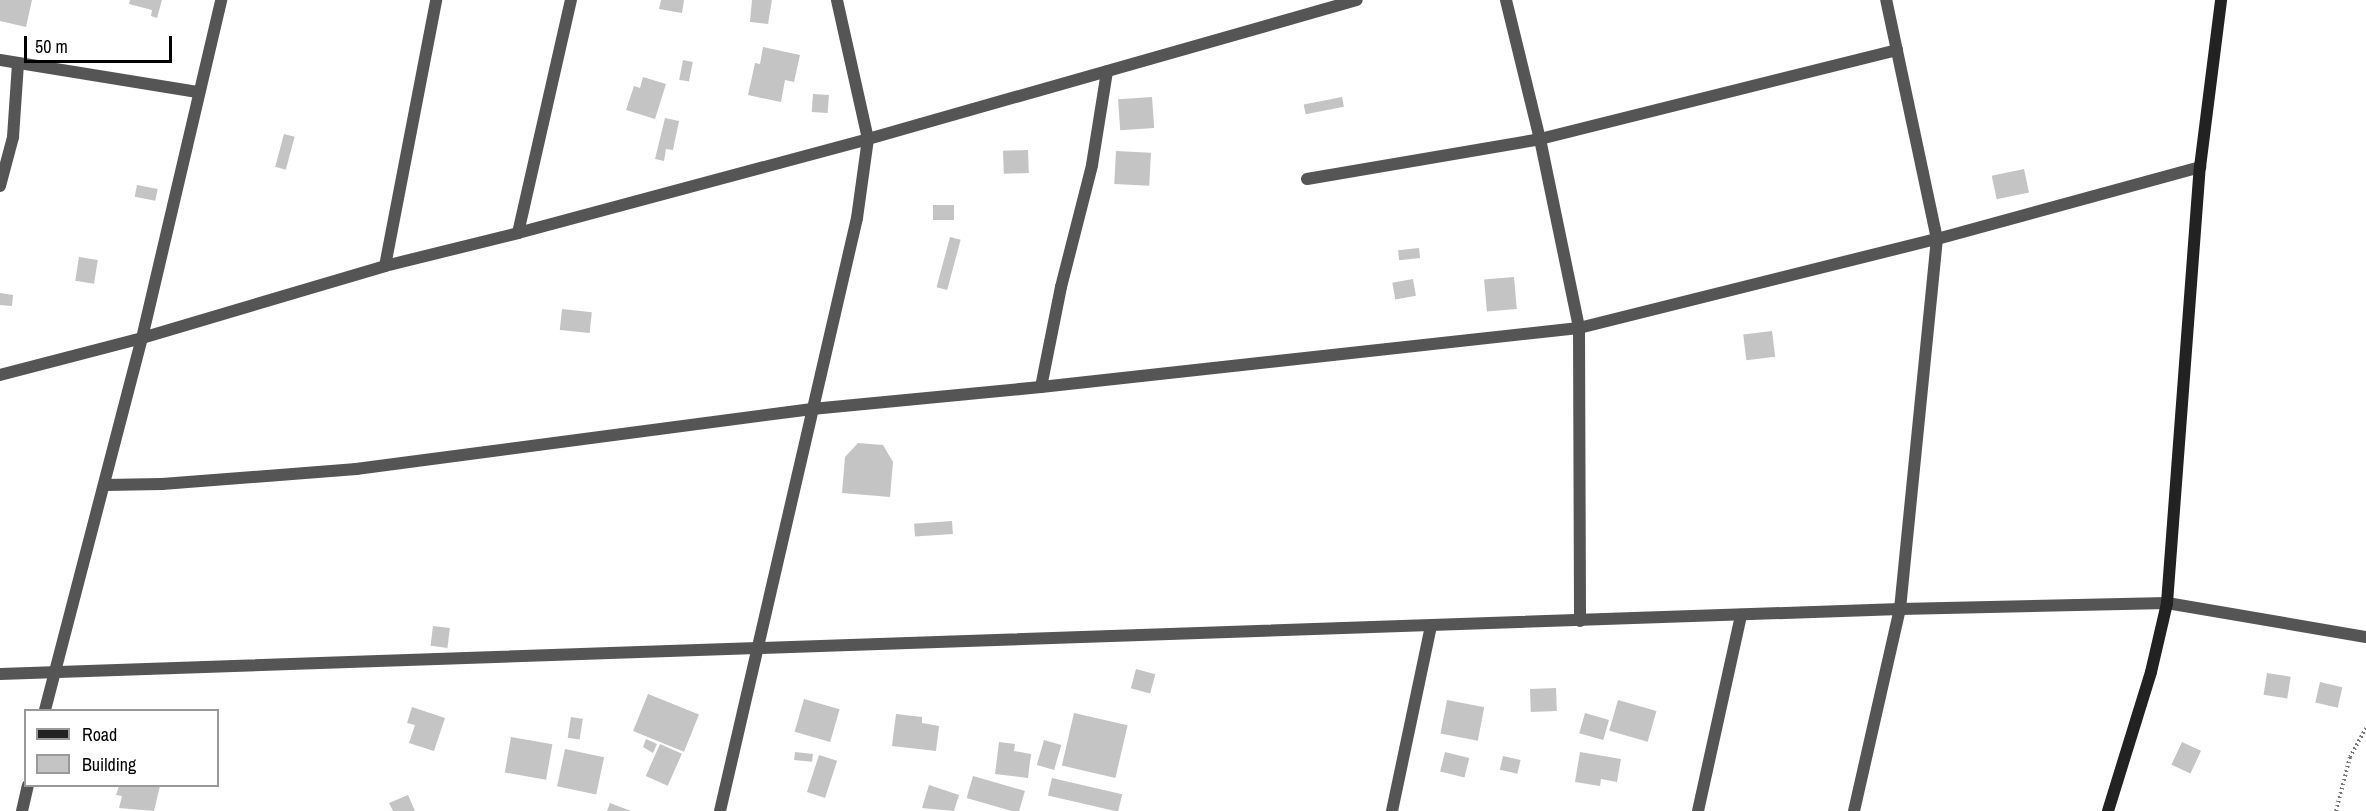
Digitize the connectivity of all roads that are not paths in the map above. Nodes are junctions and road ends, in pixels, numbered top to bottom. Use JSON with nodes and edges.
{"nodes":[{"id":1,"x":221,"y":0,"type":"edge"},
{"id":2,"x":436,"y":0,"type":"edge"},
{"id":3,"x":571,"y":0,"type":"edge"},
{"id":4,"x":837,"y":0,"type":"edge"},
{"id":5,"x":1357,"y":0,"type":"edge"},
{"id":6,"x":1506,"y":0,"type":"edge"},
{"id":7,"x":1886,"y":0,"type":"edge"},
{"id":8,"x":2221,"y":0,"type":"edge"},
{"id":9,"x":1897,"y":50,"type":"junction"},
{"id":10,"x":0,"y":60,"type":"edge"},
{"id":11,"x":18,"y":63,"type":"junction"},
{"id":12,"x":1107,"y":71,"type":"junction"},
{"id":13,"x":197,"y":92,"type":"junction"},
{"id":14,"x":868,"y":138,"type":"junction"},
{"id":15,"x":1540,"y":139,"type":"junction"},
{"id":16,"x":2199,"y":167,"type":"junction"},
{"id":17,"x":1307,"y":179,"type":"dead end"},
{"id":18,"x":0,"y":186,"type":"edge"},
{"id":19,"x":518,"y":233,"type":"junction"},
{"id":20,"x":1937,"y":239,"type":"junction"},
{"id":21,"x":385,"y":266,"type":"junction"},
{"id":22,"x":1579,"y":328,"type":"junction"},
{"id":23,"x":142,"y":338,"type":"junction"},
{"id":24,"x":0,"y":375,"type":"edge"},
{"id":25,"x":1041,"y":387,"type":"junction"},
{"id":26,"x":812,"y":409,"type":"junction"},
{"id":27,"x":104,"y":484,"type":"junction"},
{"id":28,"x":2167,"y":603,"type":"junction"},
{"id":29,"x":1900,"y":609,"type":"junction"},
{"id":30,"x":1741,"y":615,"type":"junction"},
{"id":31,"x":1580,"y":621,"type":"junction"},
{"id":32,"x":1431,"y":626,"type":"junction"},
{"id":33,"x":2366,"y":637,"type":"edge"},
{"id":34,"x":756,"y":648,"type":"junction"},
{"id":35,"x":54,"y":672,"type":"junction"},
{"id":36,"x":0,"y":674,"type":"edge"},
{"id":37,"x":45,"y":709,"type":"edge"},
{"id":38,"x":28,"y":787,"type":"edge"},
{"id":39,"x":22,"y":811,"type":"edge"},
{"id":40,"x":720,"y":811,"type":"edge"},
{"id":41,"x":1392,"y":811,"type":"edge"},
{"id":42,"x":1698,"y":811,"type":"edge"},
{"id":43,"x":1854,"y":811,"type":"edge"},
{"id":44,"x":2108,"y":811,"type":"edge"}],
"edges":[{"from":1,"to":13,"type":"street"},
{"from":2,"to":21,"type":"street"},
{"from":3,"to":19,"type":"street"},
{"from":4,"to":14,"type":"street"},
{"from":5,"to":12,"type":"street"},
{"from":6,"to":15,"type":"street"},
{"from":7,"to":9,"type":"street"},
{"from":8,"to":16,"type":"street"},
{"from":9,"to":15,"type":"street"},
{"from":9,"to":20,"type":"street"},
{"from":10,"to":11,"type":"street"},
{"from":11,"to":13,"type":"street"},
{"from":11,"to":18,"type":"street"},
{"from":12,"to":14,"type":"street"},
{"from":12,"to":25,"type":"street"},
{"from":13,"to":23,"type":"street"},
{"from":14,"to":19,"type":"street"},
{"from":14,"to":26,"type":"street"},
{"from":15,"to":17,"type":"street"},
{"from":15,"to":22,"type":"street"},
{"from":16,"to":20,"type":"street"},
{"from":16,"to":28,"type":"street"},
{"from":19,"to":21,"type":"street"},
{"from":20,"to":22,"type":"street"},
{"from":20,"to":29,"type":"street"},
{"from":21,"to":23,"type":"street"},
{"from":22,"to":25,"type":"street"},
{"from":22,"to":31,"type":"street"},
{"from":23,"to":24,"type":"street"},
{"from":23,"to":27,"type":"street"},
{"from":25,"to":26,"type":"street"},
{"from":26,"to":27,"type":"street"},
{"from":26,"to":34,"type":"street"},
{"from":27,"to":35,"type":"street"},
{"from":28,"to":29,"type":"street"},
{"from":28,"to":33,"type":"street"},
{"from":28,"to":44,"type":"street"},
{"from":29,"to":30,"type":"street"},
{"from":29,"to":43,"type":"street"},
{"from":30,"to":31,"type":"street"},
{"from":30,"to":42,"type":"street"},
{"from":31,"to":32,"type":"street"},
{"from":32,"to":34,"type":"street"},
{"from":32,"to":41,"type":"street"},
{"from":34,"to":35,"type":"street"},
{"from":34,"to":40,"type":"street"},
{"from":35,"to":36,"type":"street"},
{"from":35,"to":37,"type":"street"},
{"from":38,"to":39,"type":"street"}]}
